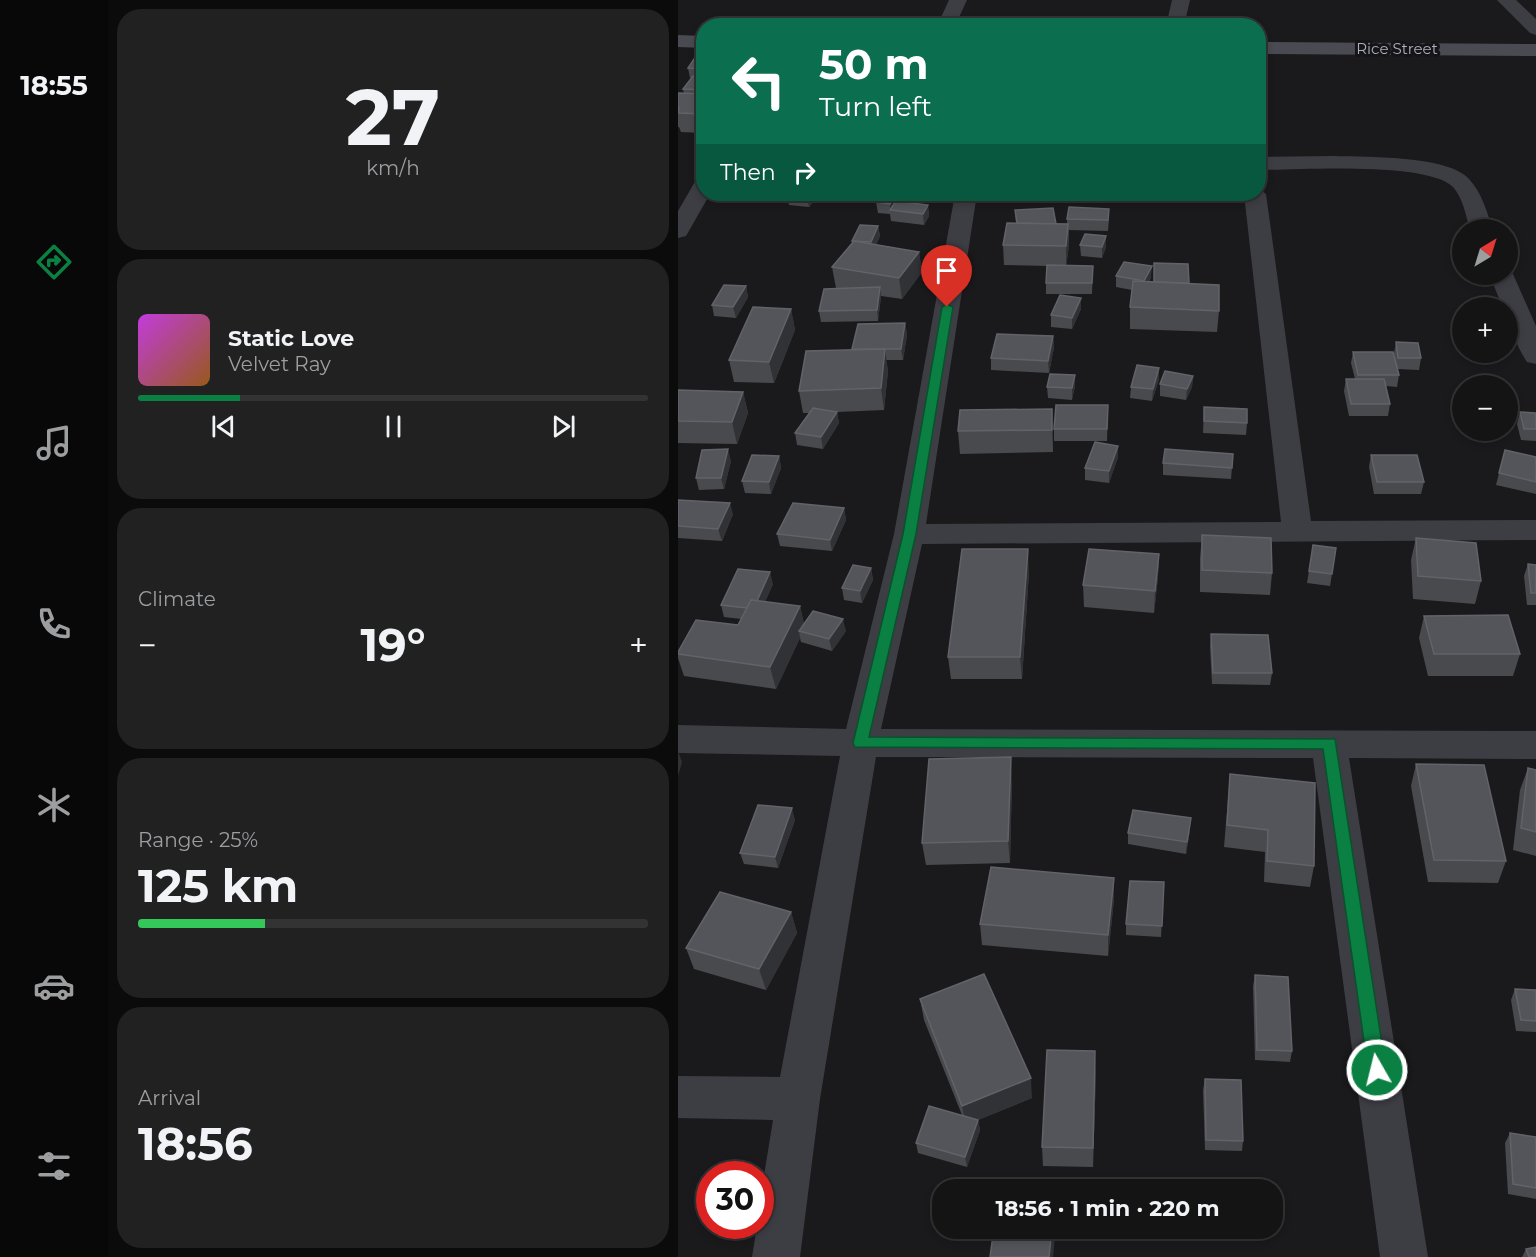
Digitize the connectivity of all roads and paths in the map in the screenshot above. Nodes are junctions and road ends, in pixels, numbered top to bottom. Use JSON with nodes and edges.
{"nodes":[{"id":1,"x":958,"y":0,"type":"edge"},
{"id":2,"x":1181,"y":0,"type":"edge"},
{"id":3,"x":1506,"y":0,"type":"edge"},
{"id":4,"x":950,"y":18,"type":"edge"},
{"id":5,"x":1177,"y":18,"type":"edge"},
{"id":6,"x":1536,"y":29,"type":"edge"},
{"id":7,"x":678,"y":42,"type":"edge"},
{"id":8,"x":696,"y":42,"type":"edge"},
{"id":9,"x":1266,"y":48,"type":"edge"},
{"id":10,"x":1536,"y":50,"type":"edge"},
{"id":11,"x":1266,"y":164,"type":"edge"},
{"id":12,"x":696,"y":199,"type":"edge"},
{"id":13,"x":965,"y":201,"type":"edge"},
{"id":14,"x":1256,"y":201,"type":"edge"},
{"id":15,"x":1478,"y":219,"type":"edge"},
{"id":16,"x":678,"y":231,"type":"edge"},
{"id":17,"x":1506,"y":285,"type":"edge"},
{"id":18,"x":1536,"y":356,"type":"edge"},
{"id":19,"x":1536,"y":530,"type":"edge"},
{"id":20,"x":1297,"y":531,"type":"junction"},
{"id":21,"x":909,"y":534,"type":"junction"},
{"id":22,"x":678,"y":739,"type":"edge"},
{"id":23,"x":860,"y":743,"type":"junction"},
{"id":24,"x":1329,"y":743,"type":"junction"},
{"id":25,"x":1536,"y":745,"type":"edge"},
{"id":26,"x":678,"y":1097,"type":"edge"},
{"id":27,"x":798,"y":1099,"type":"junction"},
{"id":28,"x":776,"y":1257,"type":"edge"},
{"id":29,"x":1404,"y":1257,"type":"edge"}],
"edges":[{"from":1,"to":4,"type":"street"},
{"from":2,"to":5,"type":"street"},
{"from":3,"to":6,"type":"street"},
{"from":7,"to":8,"type":"street"},
{"from":9,"to":10,"type":"street","name":"Rice Street"},
{"from":11,"to":15,"type":"street"},
{"from":12,"to":16,"type":"street"},
{"from":13,"to":21,"type":"street"},
{"from":14,"to":20,"type":"street"},
{"from":17,"to":18,"type":"street"},
{"from":19,"to":20,"type":"street"},
{"from":20,"to":21,"type":"street"},
{"from":21,"to":23,"type":"street"},
{"from":22,"to":23,"type":"street"},
{"from":23,"to":24,"type":"street"},
{"from":23,"to":27,"type":"street"},
{"from":24,"to":25,"type":"street"},
{"from":24,"to":29,"type":"street"},
{"from":26,"to":27,"type":"street"},
{"from":27,"to":28,"type":"street"}]}
